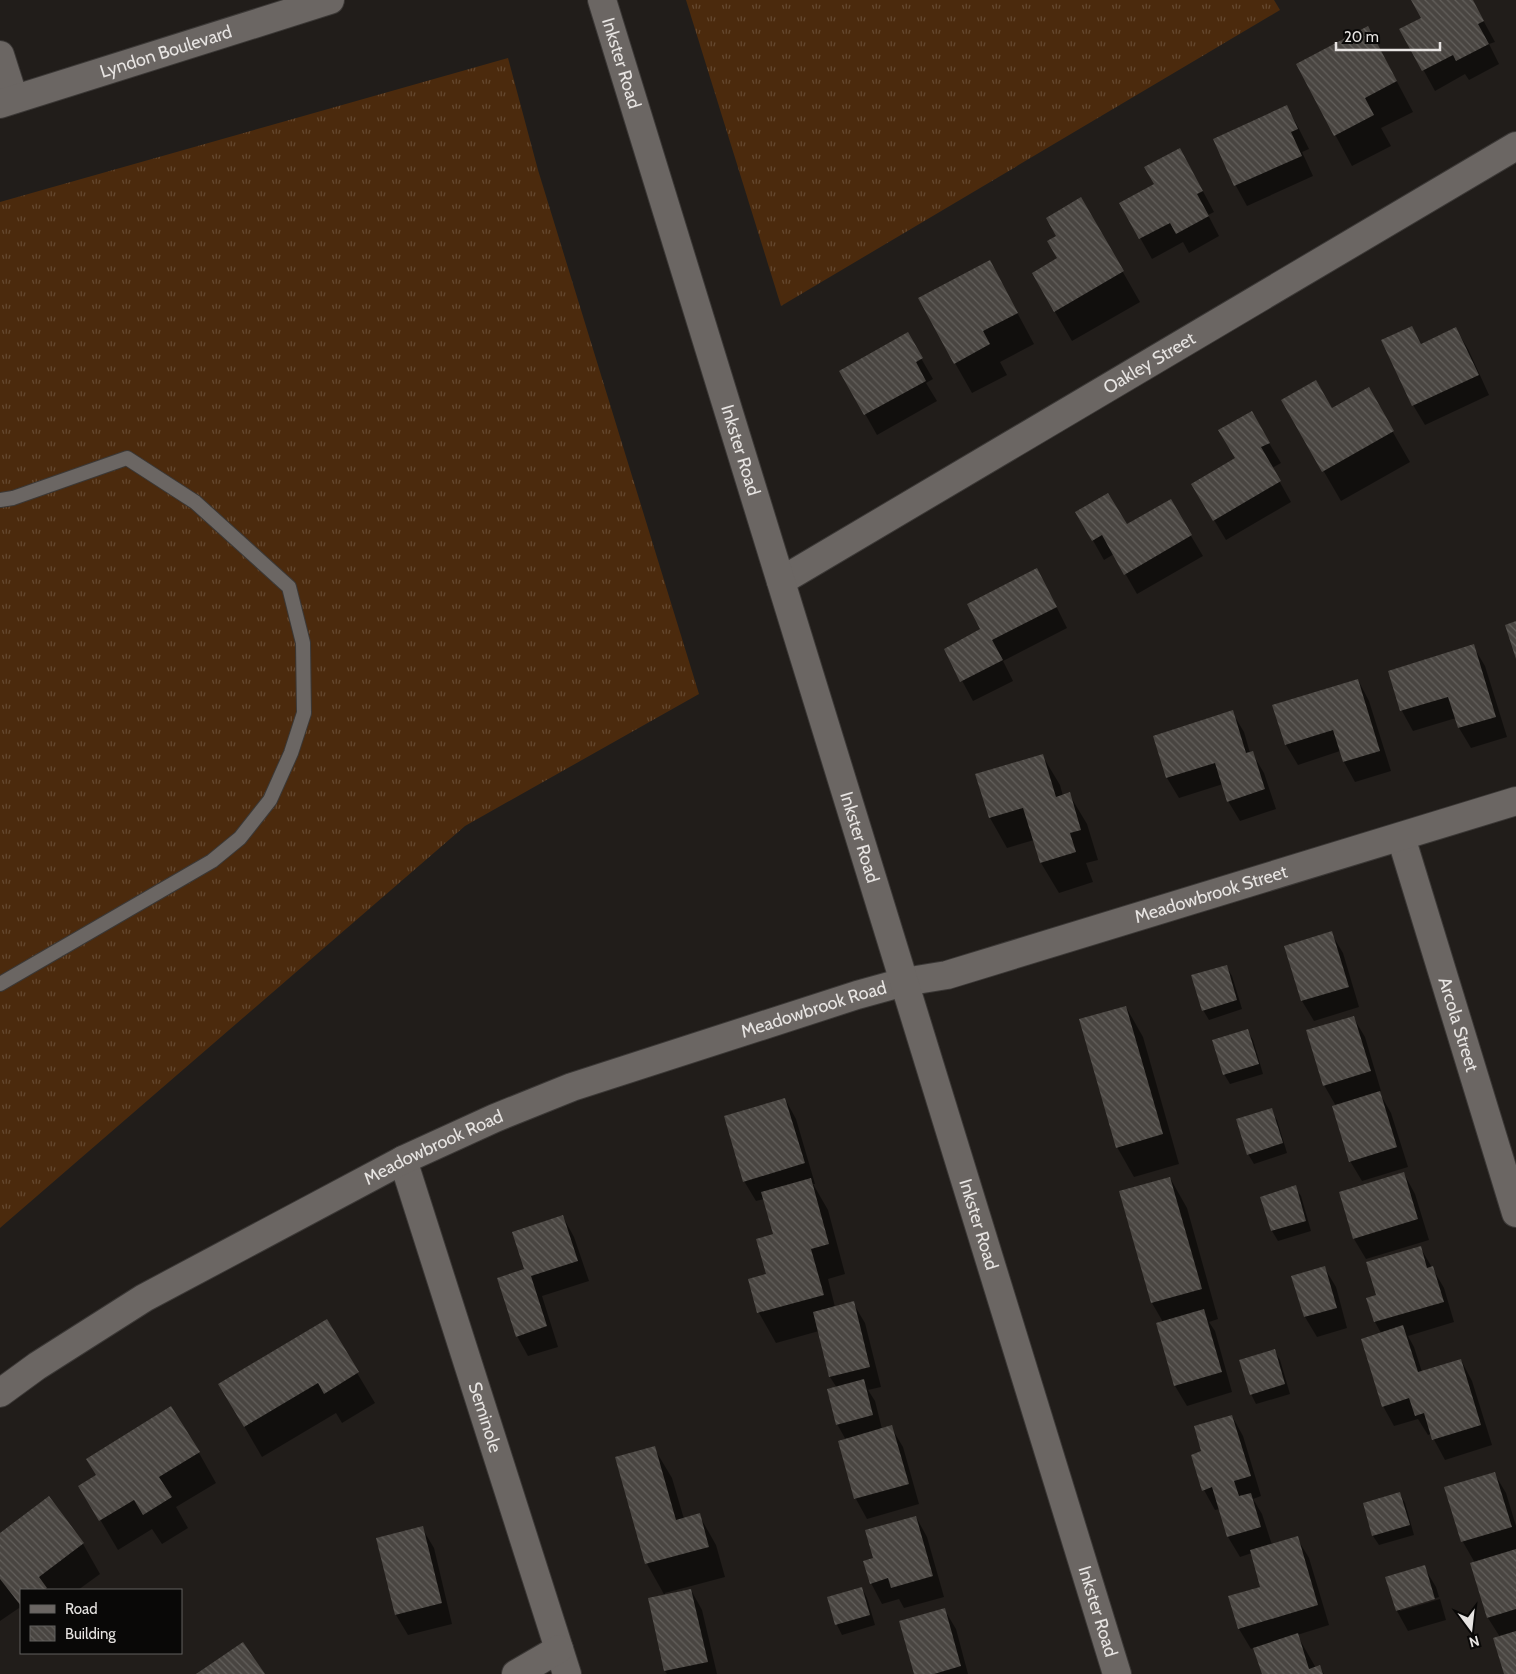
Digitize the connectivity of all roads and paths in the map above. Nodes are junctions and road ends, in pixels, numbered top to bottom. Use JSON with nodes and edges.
{"nodes":[{"id":1,"x":330,"y":0,"type":"edge"},
{"id":2,"x":602,"y":0,"type":"edge"},
{"id":3,"x":0,"y":55,"type":"edge"},
{"id":4,"x":7,"y":102,"type":"edge"},
{"id":5,"x":1516,"y":146,"type":"edge"},
{"id":6,"x":0,"y":500,"type":"edge"},
{"id":7,"x":781,"y":582,"type":"junction"},
{"id":8,"x":1516,"y":801,"type":"edge"},
{"id":9,"x":1401,"y":837,"type":"junction"},
{"id":10,"x":904,"y":982,"type":"junction"},
{"id":11,"x":0,"y":984,"type":"edge"},
{"id":12,"x":403,"y":1160,"type":"junction"},
{"id":13,"x":1516,"y":1213,"type":"edge"},
{"id":14,"x":0,"y":1393,"type":"edge"},
{"id":15,"x":563,"y":1662,"type":"edge"},
{"id":16,"x":516,"y":1674,"type":"edge"},
{"id":17,"x":1117,"y":1674,"type":"edge"}],
"edges":[{"from":1,"to":4,"type":"street","name":"Lyndon Boulevard"},
{"from":2,"to":7,"type":"street","name":"Inkster Road"},
{"from":3,"to":4,"type":"street"},
{"from":5,"to":7,"type":"street","name":"Oakley Street"},
{"from":6,"to":11,"type":"lane"},
{"from":7,"to":10,"type":"street","name":"Inkster Road"},
{"from":8,"to":9,"type":"street","name":"Meadowbrook Street"},
{"from":9,"to":10,"type":"street","name":"Meadowbrook Street"},
{"from":9,"to":13,"type":"street","name":"Arcola Street"},
{"from":10,"to":12,"type":"street","name":"Meadowbrook Road"},
{"from":10,"to":17,"type":"street","name":"Inkster Road"},
{"from":12,"to":14,"type":"street","name":"Meadowbrook Road"},
{"from":12,"to":15,"type":"street","name":"Seminole"},
{"from":15,"to":16,"type":"street"}]}
